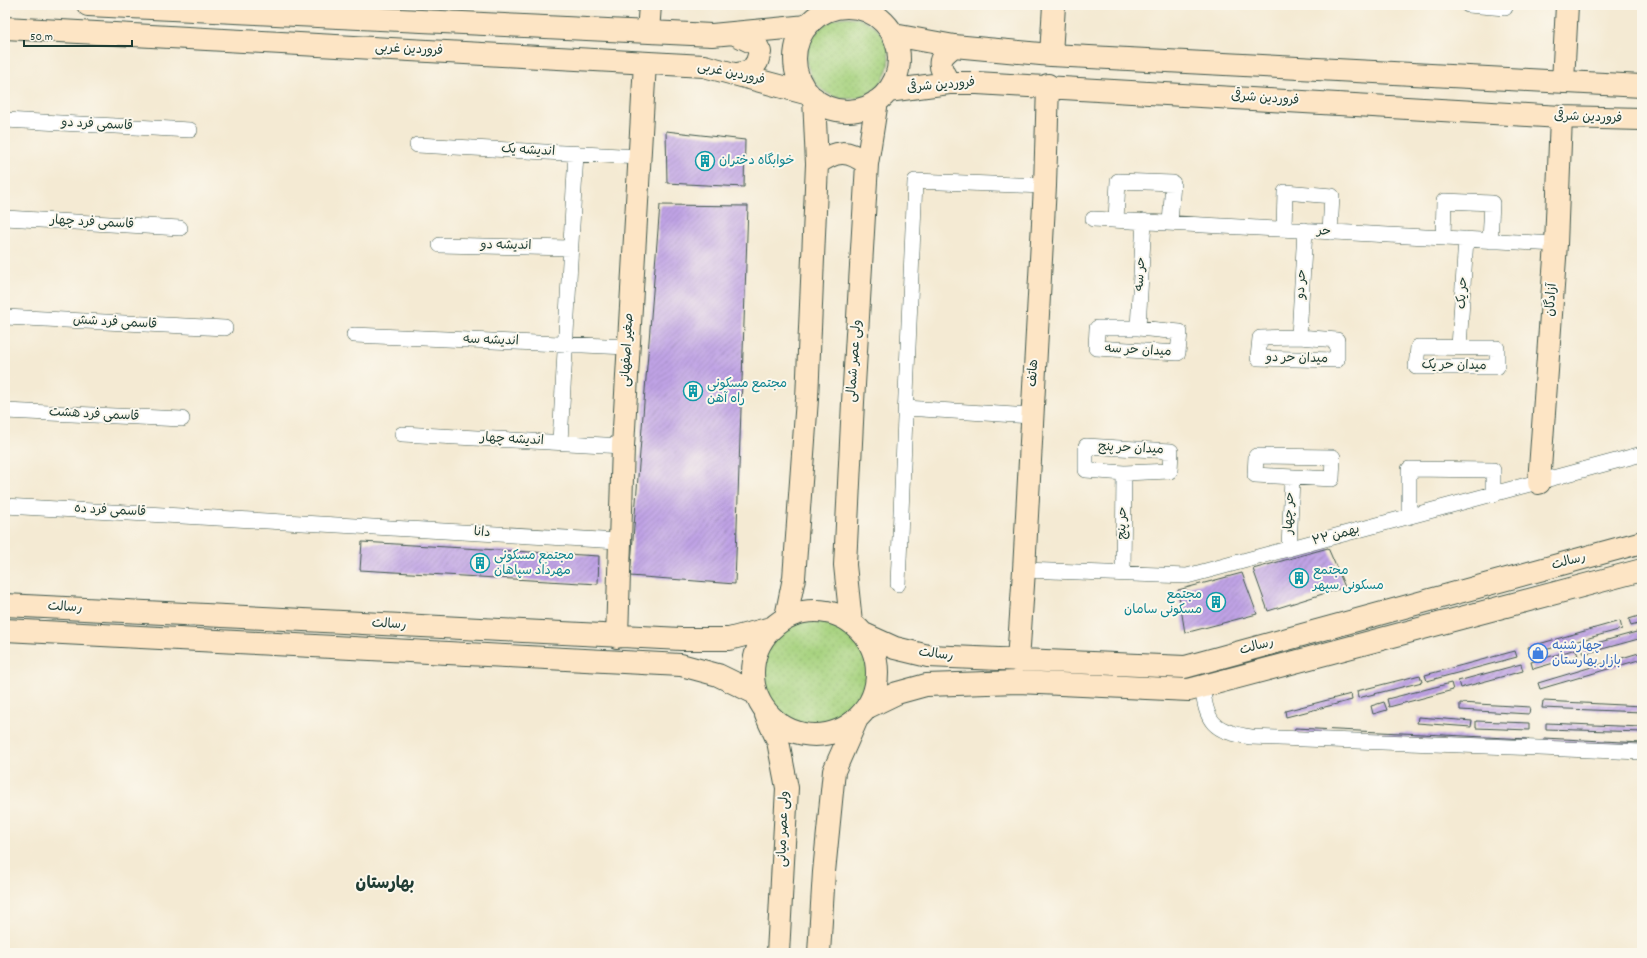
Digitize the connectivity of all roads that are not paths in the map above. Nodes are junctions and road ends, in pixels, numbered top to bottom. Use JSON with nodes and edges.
{"nodes":[{"id":1,"x":88,"y":5,"type":"edge"},
{"id":2,"x":650,"y":5,"type":"edge"},
{"id":3,"x":1054,"y":5,"type":"edge"},
{"id":4,"x":1468,"y":5,"type":"edge"},
{"id":5,"x":1505,"y":5,"type":"edge"},
{"id":6,"x":1567,"y":5,"type":"edge"},
{"id":7,"x":815,"y":16,"type":"edge"},
{"id":8,"x":311,"y":17,"type":"junction"},
{"id":9,"x":888,"y":21,"type":"edge"},
{"id":10,"x":5,"y":28,"type":"edge"},
{"id":11,"x":648,"y":32,"type":"junction"},
{"id":12,"x":733,"y":33,"type":"junction"},
{"id":13,"x":310,"y":44,"type":"junction"},
{"id":14,"x":954,"y":46,"type":"junction"},
{"id":15,"x":1051,"y":55,"type":"junction"},
{"id":16,"x":645,"y":63,"type":"junction"},
{"id":17,"x":738,"y":74,"type":"junction"},
{"id":18,"x":1563,"y":82,"type":"junction"},
{"id":19,"x":948,"y":83,"type":"junction"},
{"id":20,"x":1048,"y":86,"type":"junction"},
{"id":21,"x":1642,"y":86,"type":"edge"},
{"id":22,"x":812,"y":96,"type":"junction"},
{"id":23,"x":883,"y":96,"type":"junction"},
{"id":24,"x":1561,"y":117,"type":"junction"},
{"id":25,"x":1642,"y":119,"type":"edge"},
{"id":26,"x":5,"y":120,"type":"edge"},
{"id":27,"x":190,"y":130,"type":"dead end"},
{"id":28,"x":417,"y":145,"type":"dead end"},
{"id":29,"x":576,"y":153,"type":"junction"},
{"id":30,"x":639,"y":157,"type":"junction"},
{"id":31,"x":817,"y":164,"type":"junction"},
{"id":32,"x":867,"y":164,"type":"junction"},
{"id":33,"x":1045,"y":186,"type":"junction"},
{"id":34,"x":5,"y":218,"type":"edge"},
{"id":35,"x":1093,"y":218,"type":"dead end"},
{"id":36,"x":1116,"y":220,"type":"junction"},
{"id":37,"x":1144,"y":221,"type":"junction"},
{"id":38,"x":1170,"y":223,"type":"junction"},
{"id":39,"x":180,"y":228,"type":"dead end"},
{"id":40,"x":1284,"y":229,"type":"junction"},
{"id":41,"x":1305,"y":230,"type":"junction"},
{"id":42,"x":1330,"y":232,"type":"junction"},
{"id":43,"x":1443,"y":238,"type":"junction"},
{"id":44,"x":1466,"y":239,"type":"junction"},
{"id":45,"x":1490,"y":241,"type":"junction"},
{"id":46,"x":1556,"y":244,"type":"junction"},
{"id":47,"x":440,"y":245,"type":"dead end"},
{"id":48,"x":572,"y":248,"type":"junction"},
{"id":49,"x":5,"y":317,"type":"edge"},
{"id":50,"x":225,"y":328,"type":"dead end"},
{"id":51,"x":1138,"y":328,"type":"junction"},
{"id":52,"x":354,"y":335,"type":"dead end"},
{"id":53,"x":1299,"y":337,"type":"junction"},
{"id":54,"x":566,"y":344,"type":"junction"},
{"id":55,"x":628,"y":347,"type":"junction"},
{"id":56,"x":1459,"y":347,"type":"junction"},
{"id":57,"x":906,"y":408,"type":"junction"},
{"id":58,"x":5,"y":411,"type":"edge"},
{"id":59,"x":1032,"y":416,"type":"junction"},
{"id":60,"x":182,"y":419,"type":"dead end"},
{"id":61,"x":402,"y":434,"type":"dead end"},
{"id":62,"x":560,"y":442,"type":"junction"},
{"id":63,"x":623,"y":446,"type":"junction"},
{"id":64,"x":1642,"y":454,"type":"edge"},
{"id":65,"x":1124,"y":472,"type":"junction"},
{"id":66,"x":1292,"y":478,"type":"junction"},
{"id":67,"x":1539,"y":483,"type":"junction"},
{"id":68,"x":1493,"y":495,"type":"junction"},
{"id":69,"x":5,"y":506,"type":"edge"},
{"id":70,"x":1409,"y":517,"type":"junction"},
{"id":71,"x":346,"y":525,"type":"joint"},
{"id":72,"x":619,"y":541,"type":"junction"},
{"id":73,"x":1642,"y":542,"type":"edge"},
{"id":74,"x":1289,"y":548,"type":"junction"},
{"id":75,"x":1024,"y":570,"type":"junction"},
{"id":76,"x":1642,"y":570,"type":"edge"},
{"id":77,"x":1123,"y":574,"type":"junction"},
{"id":78,"x":898,"y":584,"type":"dead end"},
{"id":79,"x":5,"y":605,"type":"edge"},
{"id":80,"x":779,"y":623,"type":"junction"},
{"id":81,"x":858,"y":628,"type":"junction"},
{"id":82,"x":5,"y":630,"type":"edge"},
{"id":83,"x":617,"y":637,"type":"junction"},
{"id":84,"x":1018,"y":661,"type":"junction"},
{"id":85,"x":1202,"y":686,"type":"junction"},
{"id":86,"x":759,"y":701,"type":"junction"},
{"id":87,"x":862,"y":714,"type":"junction"},
{"id":88,"x":1642,"y":752,"type":"edge"},
{"id":89,"x":778,"y":953,"type":"edge"},
{"id":90,"x":819,"y":953,"type":"edge"}],
"edges":[{"from":1,"to":8,"type":"main road"},
{"from":2,"to":11,"type":"main road"},
{"from":3,"to":15,"type":"main road"},
{"from":4,"to":5,"type":"street"},
{"from":6,"to":18,"type":"main road"},
{"from":7,"to":9,"type":"main road"},
{"from":7,"to":12,"type":"main road"},
{"from":7,"to":22,"type":"main road"},
{"from":8,"to":11,"type":"main road"},
{"from":8,"to":13,"type":"main road"},
{"from":9,"to":14,"type":"main road"},
{"from":9,"to":23,"type":"main road"},
{"from":10,"to":13,"type":"main road","name":"فروردین غربی"},
{"from":11,"to":12,"type":"main road"},
{"from":12,"to":17,"type":"main road"},
{"from":13,"to":16,"type":"main road","name":"فروردین غربی"},
{"from":14,"to":15,"type":"main road"},
{"from":14,"to":19,"type":"main road"},
{"from":15,"to":18,"type":"main road"},
{"from":16,"to":17,"type":"main road","name":"فروردین غربی"},
{"from":16,"to":30,"type":"main road","name":"صغیر اصفهانی"},
{"from":17,"to":22,"type":"main road","name":"فروردین غربی"},
{"from":18,"to":21,"type":"main road"},
{"from":19,"to":20,"type":"main road","name":"فروردین شرقی"},
{"from":19,"to":23,"type":"main road","name":"فروردین شرقی"},
{"from":20,"to":24,"type":"main road","name":"فروردین شرقی"},
{"from":20,"to":33,"type":"main road","name":"هاتف"},
{"from":22,"to":23,"type":"main road"},
{"from":22,"to":31,"type":"main road"},
{"from":23,"to":32,"type":"main road","name":"ولی عصر شمالی"},
{"from":24,"to":25,"type":"main road","name":"فروردین شرقی"},
{"from":24,"to":46,"type":"main road","name":"آزادگان"},
{"from":26,"to":27,"type":"street","name":"قاسمی فرد دو"},
{"from":28,"to":29,"type":"street","name":"اندیشه یک"},
{"from":29,"to":30,"type":"street","name":"اندیشه یک"},
{"from":29,"to":48,"type":"street"},
{"from":30,"to":55,"type":"main road","name":"صغیر اصفهانی"},
{"from":31,"to":32,"type":"main road"},
{"from":31,"to":80,"type":"main road"},
{"from":32,"to":81,"type":"main road","name":"ولی عصر شمالی"},
{"from":33,"to":57,"type":"street"},
{"from":33,"to":59,"type":"main road","name":"هاتف"},
{"from":34,"to":39,"type":"street","name":"قاسمی فرد چهار"},
{"from":35,"to":36,"type":"street","name":"حر"},
{"from":36,"to":37,"type":"street","name":"حر"},
{"from":36,"to":38,"type":"street"},
{"from":37,"to":38,"type":"street","name":"حر"},
{"from":37,"to":51,"type":"street","name":"حر سه"},
{"from":38,"to":40,"type":"street","name":"حر"},
{"from":40,"to":41,"type":"street","name":"حر"},
{"from":40,"to":42,"type":"street"},
{"from":41,"to":42,"type":"street","name":"حر"},
{"from":41,"to":53,"type":"street","name":"حر دو"},
{"from":42,"to":43,"type":"street","name":"حر"},
{"from":43,"to":44,"type":"street","name":"حر"},
{"from":43,"to":45,"type":"street"},
{"from":44,"to":45,"type":"street","name":"حر"},
{"from":44,"to":56,"type":"street","name":"حر یک"},
{"from":45,"to":46,"type":"street","name":"حر"},
{"from":46,"to":67,"type":"main road","name":"آزادگان"},
{"from":47,"to":48,"type":"street","name":"اندیشه دو"},
{"from":48,"to":54,"type":"street"},
{"from":49,"to":50,"type":"street","name":"قاسمی فرد شش"},
{"from":51,"to":51,"type":"street","name":"میدان حر سه"},
{"from":52,"to":54,"type":"street","name":"اندیشه سه"},
{"from":53,"to":53,"type":"street","name":"میدان حر دو"},
{"from":54,"to":55,"type":"street","name":"اندیشه سه"},
{"from":54,"to":62,"type":"street"},
{"from":55,"to":63,"type":"main road","name":"صغیر اصفهانی"},
{"from":56,"to":56,"type":"street","name":"میدان حر یک"},
{"from":57,"to":59,"type":"street"},
{"from":57,"to":78,"type":"street"},
{"from":58,"to":60,"type":"street","name":"قاسمی فرد هشت"},
{"from":59,"to":75,"type":"main road","name":"هاتف"},
{"from":61,"to":62,"type":"street","name":"اندیشه چهار"},
{"from":62,"to":63,"type":"street","name":"اندیشه چهار"},
{"from":63,"to":72,"type":"main road","name":"صغیر اصفهانی"},
{"from":64,"to":67,"type":"street","name":"۲۲ بهمن"},
{"from":65,"to":65,"type":"street","name":"میدان حر پنج"},
{"from":65,"to":77,"type":"street","name":"حر پنج"},
{"from":66,"to":66,"type":"street"},
{"from":66,"to":74,"type":"street","name":"حر چهار"},
{"from":67,"to":68,"type":"street","name":"۲۲ بهمن"},
{"from":68,"to":70,"type":"street","name":"۲۲ بهمن"},
{"from":68,"to":70,"type":"street"},
{"from":69,"to":71,"type":"street","name":"قاسمی فرد ده"},
{"from":70,"to":74,"type":"street","name":"۲۲ بهمن"},
{"from":71,"to":72,"type":"street","name":"دانا"},
{"from":72,"to":83,"type":"main road","name":"صغیر اصفهانی"},
{"from":73,"to":84,"type":"main road","name":"رسالت"},
{"from":74,"to":77,"type":"street","name":"۲۲ بهمن"},
{"from":75,"to":77,"type":"street","name":"۲۲ بهمن"},
{"from":75,"to":84,"type":"main road","name":"هاتف"},
{"from":76,"to":85,"type":"main road","name":"رسالت"},
{"from":79,"to":83,"type":"main road","name":"رسالت"},
{"from":80,"to":81,"type":"main road"},
{"from":80,"to":83,"type":"main road","name":"رسالت"},
{"from":80,"to":86,"type":"main road"},
{"from":81,"to":84,"type":"main road","name":"رسالت"},
{"from":81,"to":87,"type":"main road"},
{"from":82,"to":86,"type":"main road","name":"رسالت"},
{"from":85,"to":87,"type":"main road","name":"رسالت"},
{"from":85,"to":88,"type":"street"},
{"from":86,"to":87,"type":"main road"},
{"from":86,"to":89,"type":"main road","name":"ولی عصر میانی"},
{"from":87,"to":90,"type":"main road"}]}
